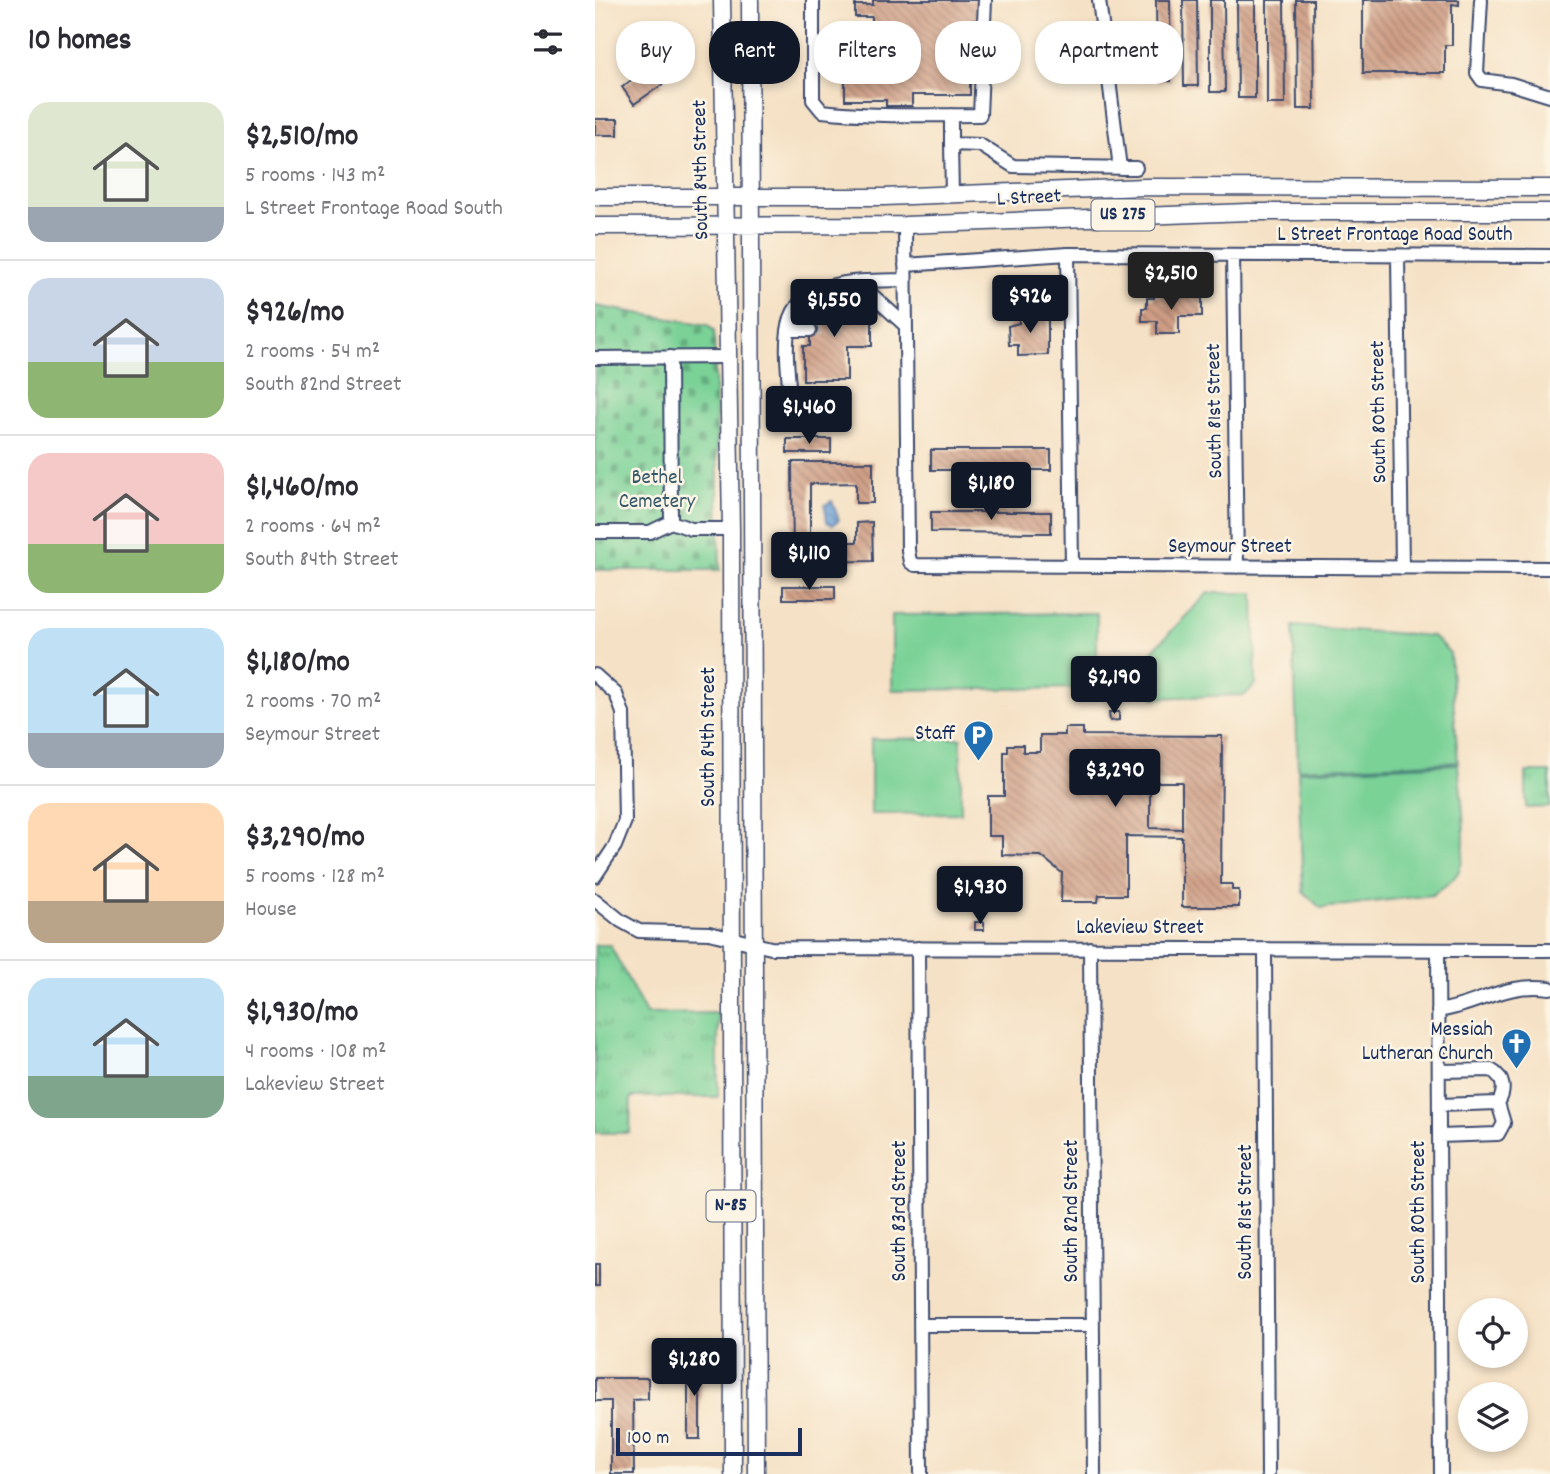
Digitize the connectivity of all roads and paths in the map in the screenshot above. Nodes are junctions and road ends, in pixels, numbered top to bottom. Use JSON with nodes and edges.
{"nodes":[{"id":1,"x":722,"y":0,"type":"edge"},
{"id":2,"x":750,"y":0,"type":"edge"},
{"id":3,"x":813,"y":0,"type":"edge"},
{"id":4,"x":985,"y":0,"type":"edge"},
{"id":5,"x":1099,"y":0,"type":"edge"},
{"id":6,"x":1481,"y":0,"type":"edge"},
{"id":7,"x":1550,"y":96,"type":"edge"},
{"id":8,"x":951,"y":115,"type":"junction"},
{"id":9,"x":951,"y":144,"type":"junction"},
{"id":10,"x":1120,"y":168,"type":"junction"},
{"id":11,"x":1136,"y":168,"type":"dead end"},
{"id":12,"x":1550,"y":188,"type":"edge"},
{"id":13,"x":952,"y":194,"type":"junction"},
{"id":14,"x":595,"y":197,"type":"edge"},
{"id":15,"x":753,"y":197,"type":"junction"},
{"id":16,"x":723,"y":198,"type":"junction"},
{"id":17,"x":1550,"y":212,"type":"edge"},
{"id":18,"x":905,"y":225,"type":"junction"},
{"id":19,"x":595,"y":226,"type":"edge"},
{"id":20,"x":724,"y":227,"type":"junction"},
{"id":21,"x":753,"y":227,"type":"junction"},
{"id":22,"x":1068,"y":254,"type":"junction"},
{"id":23,"x":1233,"y":255,"type":"junction"},
{"id":24,"x":1398,"y":256,"type":"junction"},
{"id":25,"x":1550,"y":256,"type":"edge"},
{"id":26,"x":905,"y":265,"type":"junction"},
{"id":27,"x":905,"y":280,"type":"junction"},
{"id":28,"x":884,"y":281,"type":"junction"},
{"id":29,"x":871,"y":295,"type":"junction"},
{"id":30,"x":810,"y":296,"type":"junction"},
{"id":31,"x":860,"y":306,"type":"tunnel mouth"},
{"id":32,"x":905,"y":325,"type":"junction"},
{"id":33,"x":789,"y":330,"type":"junction"},
{"id":34,"x":810,"y":330,"type":"tunnel mouth"},
{"id":35,"x":670,"y":357,"type":"junction"},
{"id":36,"x":727,"y":357,"type":"junction"},
{"id":37,"x":595,"y":358,"type":"edge"},
{"id":38,"x":790,"y":401,"type":"dead end"},
{"id":39,"x":671,"y":522,"type":"junction"},
{"id":40,"x":731,"y":530,"type":"junction"},
{"id":41,"x":595,"y":532,"type":"edge"},
{"id":42,"x":1072,"y":566,"type":"junction"},
{"id":43,"x":1237,"y":567,"type":"junction"},
{"id":44,"x":1402,"y":568,"type":"junction"},
{"id":45,"x":1550,"y":568,"type":"edge"},
{"id":46,"x":595,"y":675,"type":"edge"},
{"id":47,"x":595,"y":876,"type":"edge"},
{"id":48,"x":595,"y":900,"type":"edge"},
{"id":49,"x":730,"y":937,"type":"junction"},
{"id":50,"x":753,"y":943,"type":"junction"},
{"id":51,"x":918,"y":947,"type":"junction"},
{"id":52,"x":1090,"y":948,"type":"junction"},
{"id":53,"x":1265,"y":949,"type":"junction"},
{"id":54,"x":1438,"y":950,"type":"junction"},
{"id":55,"x":1550,"y":950,"type":"edge"},
{"id":56,"x":1550,"y":988,"type":"edge"},
{"id":57,"x":1438,"y":1011,"type":"junction"},
{"id":58,"x":1439,"y":1070,"type":"junction"},
{"id":59,"x":1498,"y":1103,"type":"junction"},
{"id":60,"x":1439,"y":1105,"type":"junction"},
{"id":61,"x":1439,"y":1136,"type":"junction"},
{"id":62,"x":921,"y":1325,"type":"junction"},
{"id":63,"x":1093,"y":1325,"type":"junction"},
{"id":64,"x":733,"y":1474,"type":"edge"},
{"id":65,"x":756,"y":1474,"type":"edge"},
{"id":66,"x":921,"y":1474,"type":"edge"},
{"id":67,"x":1094,"y":1474,"type":"edge"},
{"id":68,"x":1268,"y":1474,"type":"edge"},
{"id":69,"x":1441,"y":1474,"type":"edge"}],
"edges":[{"from":1,"to":16,"type":"main road","name":"South 84th Street"},
{"from":2,"to":15,"type":"main road","name":"South 84th Street"},
{"from":3,"to":8,"type":"street"},
{"from":4,"to":8,"type":"street"},
{"from":5,"to":10,"type":"street"},
{"from":6,"to":7,"type":"street"},
{"from":8,"to":9,"type":"street"},
{"from":9,"to":10,"type":"street"},
{"from":9,"to":13,"type":"street"},
{"from":10,"to":11,"type":"street"},
{"from":12,"to":13,"type":"main road","name":"L Street","number":"US 275"},
{"from":13,"to":15,"type":"main road","name":"L Street","number":"US 275"},
{"from":14,"to":16,"type":"main road","name":"L Street","number":"US 275"},
{"from":15,"to":16,"type":"main road","name":"L Street","number":"US 275"},
{"from":15,"to":21,"type":"main road","name":"South 84th Street","number":"N-85"},
{"from":16,"to":20,"type":"main road","name":"South 84th Street","number":"N-85"},
{"from":17,"to":18,"type":"main road","name":"L Street","number":"US 275"},
{"from":18,"to":21,"type":"main road","name":"L Street","number":"US 275"},
{"from":18,"to":26,"type":"street"},
{"from":19,"to":20,"type":"main road","name":"L Street","number":"US 275"},
{"from":20,"to":21,"type":"main road","name":"L Street","number":"US 275"},
{"from":20,"to":36,"type":"main road","name":"South 84th Street","number":"N-85"},
{"from":21,"to":50,"type":"main road","name":"South 84th Street","number":"N-85"},
{"from":22,"to":23,"type":"street","name":"L Street Frontage Road South"},
{"from":22,"to":26,"type":"street","name":"L Street Frontage Road South"},
{"from":22,"to":42,"type":"street"},
{"from":23,"to":24,"type":"street","name":"L Street Frontage Road South"},
{"from":23,"to":43,"type":"street","name":"South 81st Street"},
{"from":24,"to":25,"type":"street","name":"L Street Frontage Road South"},
{"from":24,"to":44,"type":"street","name":"South 80th Street"},
{"from":26,"to":27,"type":"street"},
{"from":27,"to":28,"type":"street"},
{"from":27,"to":32,"type":"street"},
{"from":28,"to":29,"type":"street"},
{"from":28,"to":30,"type":"street"},
{"from":29,"to":30,"type":"street"},
{"from":29,"to":31,"type":"street"},
{"from":29,"to":32,"type":"street"},
{"from":30,"to":33,"type":"street"},
{"from":32,"to":42,"type":"street","name":"Seymour Street"},
{"from":33,"to":34,"type":"street"},
{"from":33,"to":38,"type":"street"},
{"from":35,"to":36,"type":"street"},
{"from":35,"to":37,"type":"street"},
{"from":35,"to":39,"type":"street"},
{"from":36,"to":40,"type":"main road","name":"South 84th Street","number":"N-85"},
{"from":39,"to":40,"type":"street"},
{"from":39,"to":41,"type":"street"},
{"from":40,"to":49,"type":"main road","name":"South 84th Street","number":"N-85"},
{"from":42,"to":43,"type":"street","name":"Seymour Street"},
{"from":43,"to":44,"type":"street","name":"Seymour Street"},
{"from":44,"to":45,"type":"street","name":"Seymour Street"},
{"from":46,"to":47,"type":"street"},
{"from":48,"to":49,"type":"street","name":"Lakeview Street"},
{"from":49,"to":50,"type":"street","name":"Lakeview Street"},
{"from":49,"to":64,"type":"main road","name":"South 84th Street","number":"N-85"},
{"from":50,"to":51,"type":"street","name":"Lakeview Street"},
{"from":50,"to":65,"type":"main road","name":"South 84th Street","number":"N-85"},
{"from":51,"to":52,"type":"street","name":"Lakeview Street"},
{"from":51,"to":62,"type":"street","name":"South 83rd Street"},
{"from":52,"to":53,"type":"street","name":"Lakeview Street"},
{"from":52,"to":63,"type":"street","name":"South 82nd Street"},
{"from":53,"to":54,"type":"street","name":"Lakeview Street"},
{"from":53,"to":68,"type":"street","name":"South 81st Street"},
{"from":54,"to":55,"type":"street","name":"Lakeview Street"},
{"from":54,"to":57,"type":"street","name":"South 80th Street"},
{"from":56,"to":57,"type":"street"},
{"from":57,"to":58,"type":"street","name":"South 80th Street"},
{"from":58,"to":59,"type":"street"},
{"from":58,"to":60,"type":"street","name":"South 80th Street"},
{"from":59,"to":60,"type":"street"},
{"from":59,"to":61,"type":"street"},
{"from":60,"to":61,"type":"street","name":"South 80th Street"},
{"from":61,"to":69,"type":"street","name":"South 80th Street"},
{"from":62,"to":63,"type":"street"},
{"from":62,"to":66,"type":"street","name":"South 83rd Street"},
{"from":63,"to":67,"type":"street","name":"South 82nd Street"}]}
